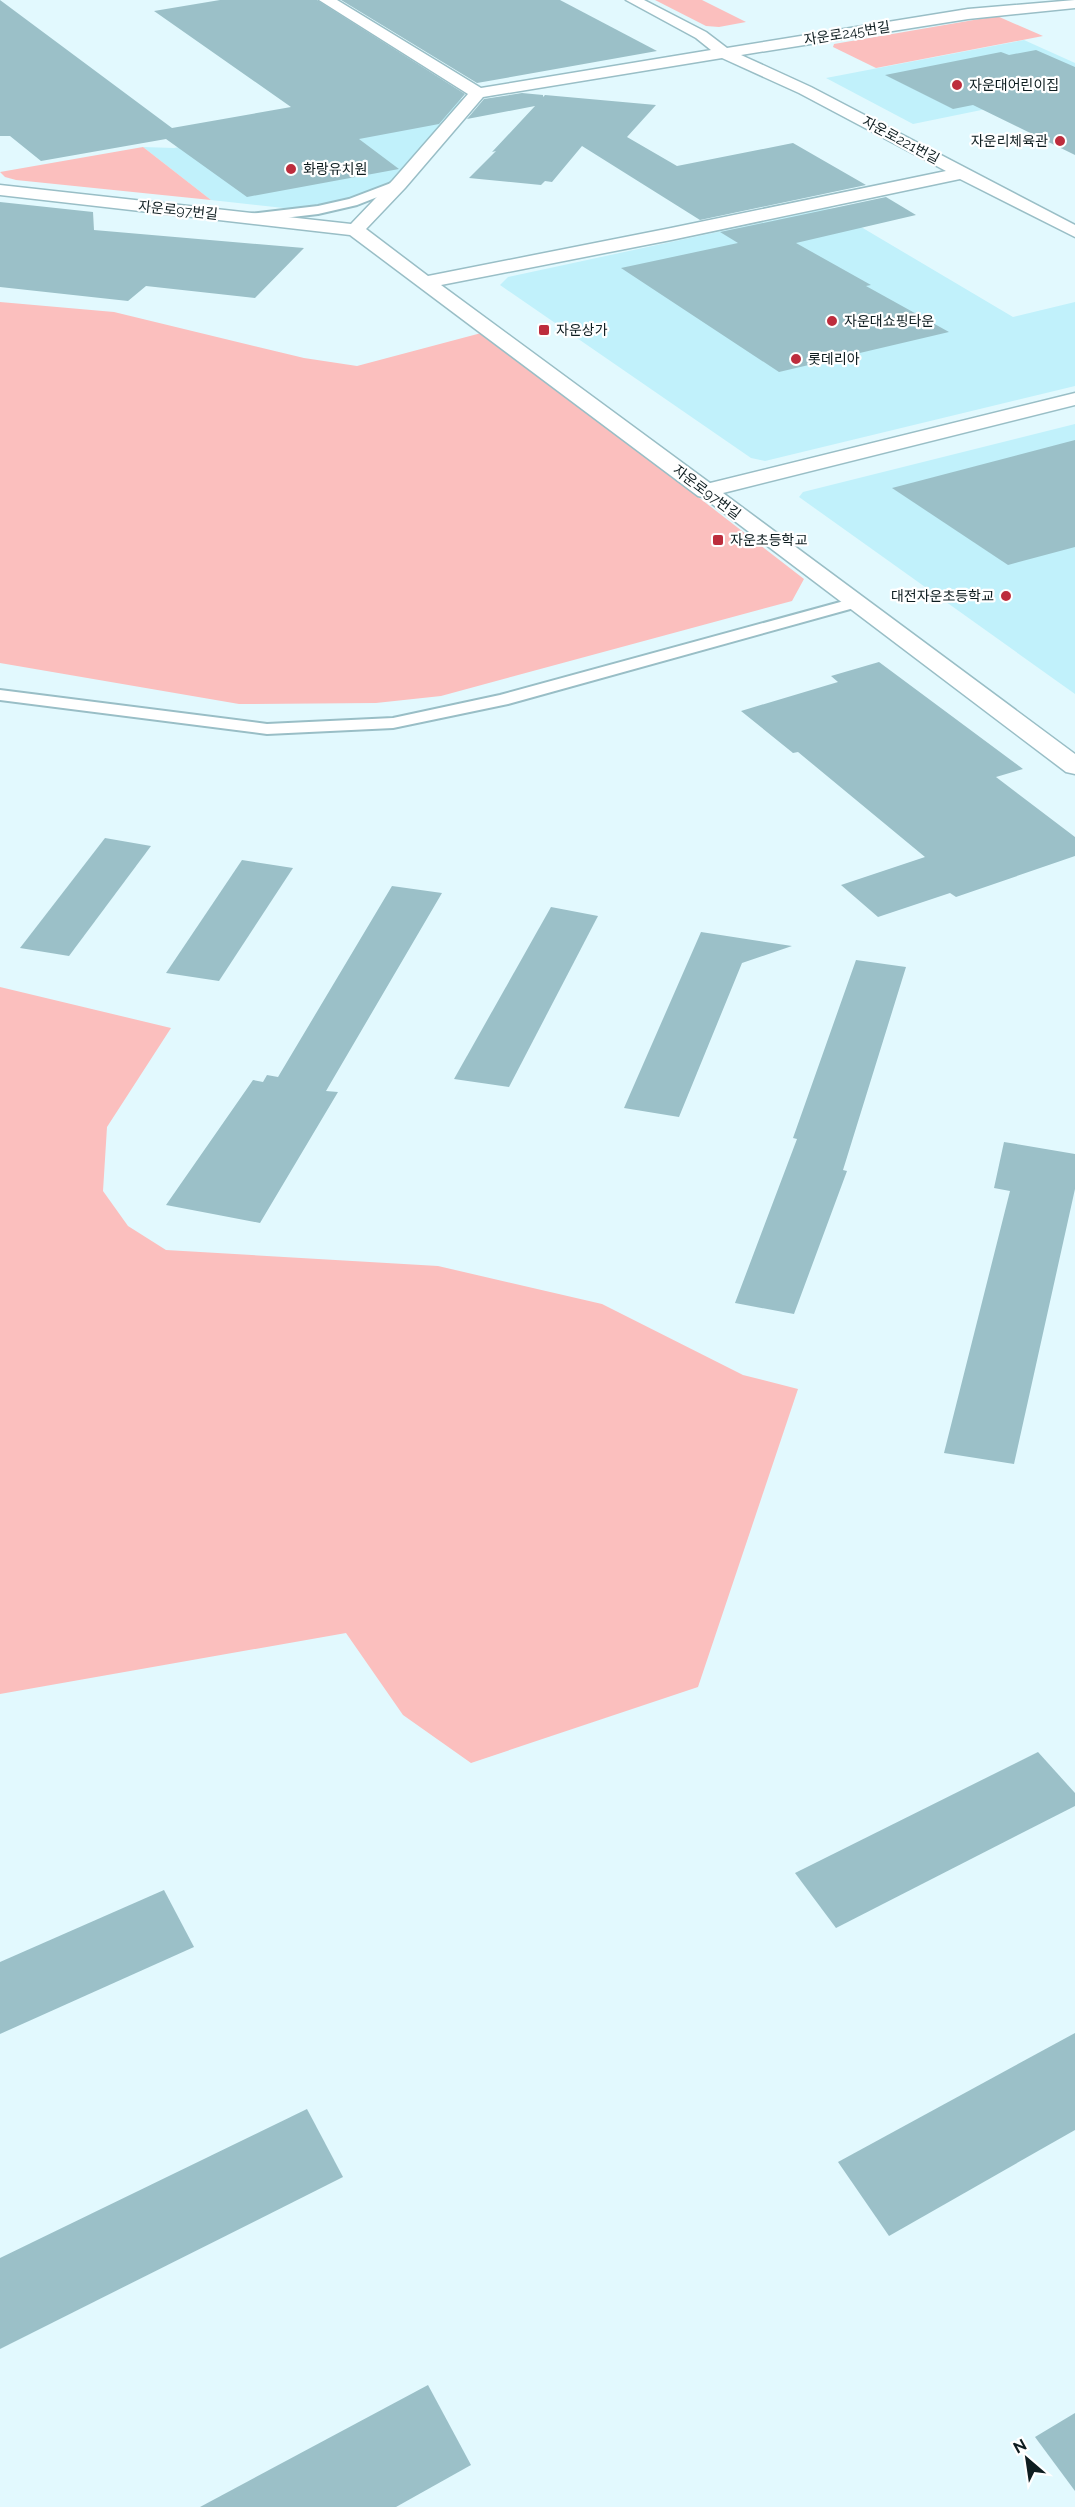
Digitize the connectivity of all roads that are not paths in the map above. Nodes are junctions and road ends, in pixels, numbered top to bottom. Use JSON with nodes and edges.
{"nodes":[{"id":1,"x":326,"y":0,"type":"edge"},
{"id":2,"x":633,"y":0,"type":"edge"},
{"id":3,"x":1075,"y":3,"type":"edge"},
{"id":4,"x":724,"y":53,"type":"junction"},
{"id":5,"x":477,"y":93,"type":"junction"},
{"id":6,"x":962,"y":173,"type":"junction"},
{"id":7,"x":399,"y":184,"type":"junction"},
{"id":8,"x":0,"y":190,"type":"edge"},
{"id":9,"x":249,"y":218,"type":"junction"},
{"id":10,"x":355,"y":230,"type":"junction"},
{"id":11,"x":1075,"y":232,"type":"edge"},
{"id":12,"x":425,"y":282,"type":"junction"},
{"id":13,"x":1075,"y":399,"type":"edge"},
{"id":14,"x":706,"y":491,"type":"junction"},
{"id":15,"x":855,"y":603,"type":"junction"},
{"id":16,"x":0,"y":695,"type":"edge"},
{"id":17,"x":1075,"y":766,"type":"edge"}],
"edges":[{"from":1,"to":5,"type":"street"},
{"from":2,"to":4,"type":"street"},
{"from":3,"to":4,"type":"street","name":"자운로245번길"},
{"from":4,"to":5,"type":"street"},
{"from":4,"to":6,"type":"street","name":"자운로221번길"},
{"from":5,"to":7,"type":"street"},
{"from":6,"to":11,"type":"street","name":"자운로221번길"},
{"from":6,"to":12,"type":"street"},
{"from":7,"to":9,"type":"lane"},
{"from":7,"to":10,"type":"street"},
{"from":8,"to":9,"type":"street","name":"자운로97번길"},
{"from":9,"to":10,"type":"street","name":"자운로97번길"},
{"from":10,"to":12,"type":"street","name":"자운로97번길"},
{"from":12,"to":14,"type":"street","name":"자운로97번길"},
{"from":13,"to":14,"type":"street"},
{"from":14,"to":15,"type":"street","name":"자운로97번길"},
{"from":15,"to":16,"type":"lane"},
{"from":15,"to":17,"type":"street","name":"자운로97번길"}]}
